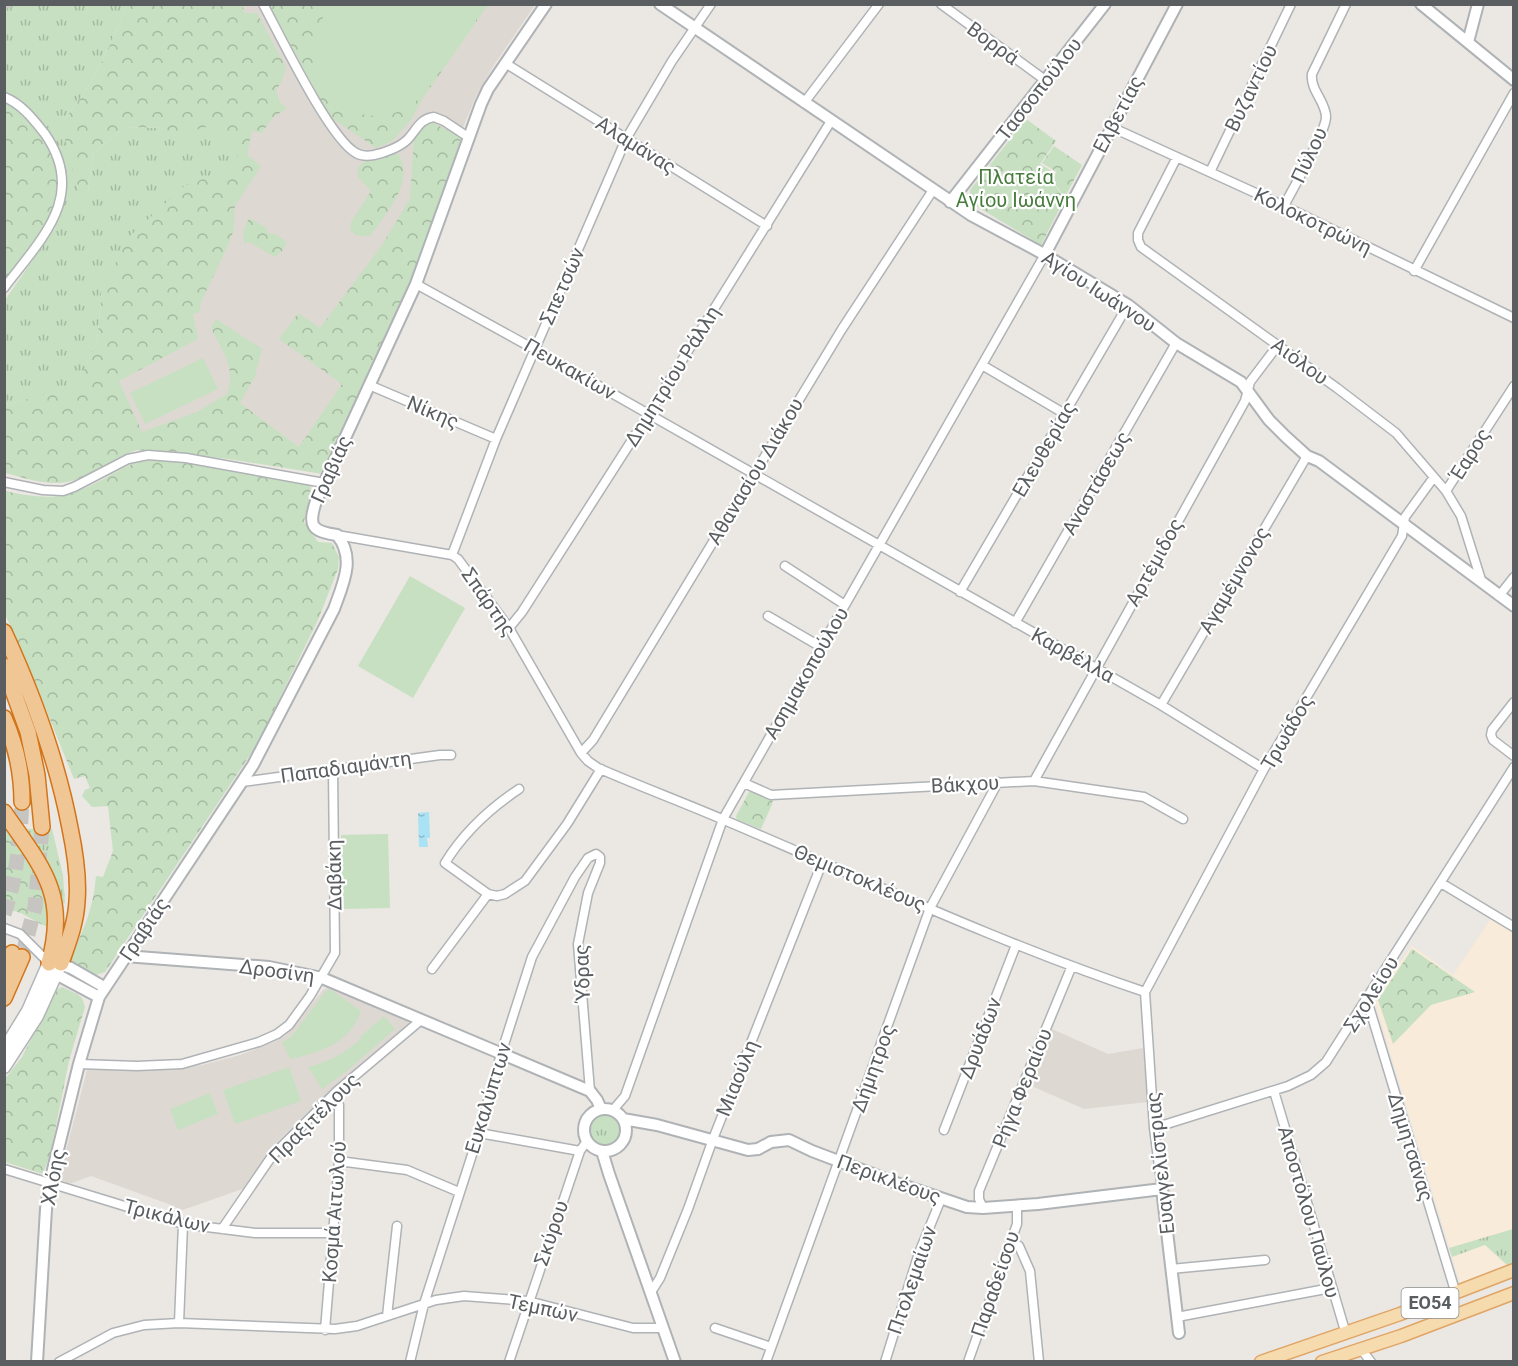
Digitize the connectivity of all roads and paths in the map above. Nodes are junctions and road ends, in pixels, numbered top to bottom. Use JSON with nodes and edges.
{"nodes":[{"id":1,"x":263,"y":4,"type":"edge"},
{"id":2,"x":546,"y":4,"type":"edge"},
{"id":3,"x":660,"y":4,"type":"edge"},
{"id":4,"x":711,"y":4,"type":"edge"},
{"id":5,"x":879,"y":4,"type":"edge"},
{"id":6,"x":941,"y":4,"type":"edge"},
{"id":7,"x":1104,"y":4,"type":"edge"},
{"id":8,"x":1176,"y":4,"type":"edge"},
{"id":9,"x":1291,"y":4,"type":"edge"},
{"id":10,"x":1346,"y":4,"type":"edge"},
{"id":11,"x":1421,"y":4,"type":"edge"},
{"id":12,"x":1478,"y":4,"type":"edge"},
{"id":13,"x":694,"y":28,"type":"junction"},
{"id":14,"x":1468,"y":42,"type":"junction"},
{"id":15,"x":505,"y":63,"type":"junction"},
{"id":16,"x":1514,"y":80,"type":"edge"},
{"id":17,"x":1045,"y":81,"type":"junction"},
{"id":18,"x":1514,"y":93,"type":"edge"},
{"id":19,"x":4,"y":98,"type":"edge"},
{"id":20,"x":804,"y":103,"type":"junction"},
{"id":21,"x":831,"y":121,"type":"junction"},
{"id":22,"x":1111,"y":127,"type":"junction"},
{"id":23,"x":468,"y":137,"type":"junction"},
{"id":24,"x":626,"y":139,"type":"junction"},
{"id":25,"x":1177,"y":157,"type":"junction"},
{"id":26,"x":1210,"y":172,"type":"junction"},
{"id":27,"x":933,"y":190,"type":"junction"},
{"id":28,"x":950,"y":202,"type":"junction"},
{"id":29,"x":1284,"y":206,"type":"junction"},
{"id":30,"x":767,"y":226,"type":"junction"},
{"id":31,"x":1044,"y":256,"type":"junction"},
{"id":32,"x":1414,"y":271,"type":"junction"},
{"id":33,"x":416,"y":284,"type":"junction"},
{"id":34,"x":4,"y":288,"type":"edge"},
{"id":35,"x":1128,"y":305,"type":"junction"},
{"id":36,"x":1514,"y":318,"type":"edge"},
{"id":37,"x":1176,"y":343,"type":"junction"},
{"id":38,"x":1278,"y":345,"type":"junction"},
{"id":39,"x":534,"y":349,"type":"junction"},
{"id":40,"x":982,"y":365,"type":"junction"},
{"id":41,"x":369,"y":385,"type":"junction"},
{"id":42,"x":1514,"y":386,"type":"edge"},
{"id":43,"x":1247,"y":391,"type":"junction"},
{"id":44,"x":1065,"y":414,"type":"junction"},
{"id":45,"x":648,"y":415,"type":"junction"},
{"id":46,"x":496,"y":439,"type":"junction"},
{"id":47,"x":1307,"y":456,"type":"junction"},
{"id":48,"x":753,"y":474,"type":"junction"},
{"id":49,"x":1434,"y":477,"type":"junction"},
{"id":50,"x":4,"y":483,"type":"edge"},
{"id":51,"x":324,"y":483,"type":"junction"},
{"id":52,"x":1446,"y":491,"type":"junction"},
{"id":53,"x":1404,"y":526,"type":"junction"},
{"id":54,"x":337,"y":535,"type":"junction"},
{"id":55,"x":879,"y":546,"type":"junction"},
{"id":56,"x":452,"y":555,"type":"junction"},
{"id":57,"x":785,"y":566,"type":"dead end"},
{"id":58,"x":1514,"y":577,"type":"edge"},
{"id":59,"x":1482,"y":584,"type":"junction"},
{"id":60,"x":960,"y":592,"type":"junction"},
{"id":61,"x":1499,"y":596,"type":"junction"},
{"id":62,"x":845,"y":605,"type":"junction"},
{"id":63,"x":1514,"y":606,"type":"edge"},
{"id":64,"x":768,"y":616,"type":"dead end"},
{"id":65,"x":1015,"y":623,"type":"junction"},
{"id":66,"x":509,"y":628,"type":"junction"},
{"id":67,"x":4,"y":632,"type":"edge"},
{"id":68,"x":821,"y":647,"type":"junction"},
{"id":69,"x":4,"y":666,"type":"edge"},
{"id":70,"x":1095,"y":668,"type":"junction"},
{"id":71,"x":1514,"y":702,"type":"edge"},
{"id":72,"x":1161,"y":705,"type":"junction"},
{"id":73,"x":4,"y":718,"type":"edge"},
{"id":74,"x":581,"y":753,"type":"junction"},
{"id":75,"x":451,"y":755,"type":"dead end"},
{"id":76,"x":1514,"y":756,"type":"edge"},
{"id":77,"x":1514,"y":767,"type":"edge"},
{"id":78,"x":333,"y":769,"type":"junction"},
{"id":79,"x":602,"y":769,"type":"junction"},
{"id":80,"x":1264,"y":769,"type":"junction"},
{"id":81,"x":1034,"y":781,"type":"junction"},
{"id":82,"x":242,"y":782,"type":"junction"},
{"id":83,"x":998,"y":782,"type":"junction"},
{"id":84,"x":744,"y":783,"type":"junction"},
{"id":85,"x":519,"y":789,"type":"dead end"},
{"id":86,"x":22,"y":802,"type":"tunnel mouth"},
{"id":87,"x":4,"y":812,"type":"edge"},
{"id":88,"x":723,"y":819,"type":"junction"},
{"id":89,"x":1183,"y":819,"type":"dead end"},
{"id":90,"x":42,"y":826,"type":"tunnel mouth"},
{"id":91,"x":600,"y":857,"type":"joint"},
{"id":92,"x":822,"y":863,"type":"junction"},
{"id":93,"x":1441,"y":883,"type":"junction"},
{"id":94,"x":488,"y":894,"type":"junction"},
{"id":95,"x":930,"y":908,"type":"junction"},
{"id":96,"x":1514,"y":927,"type":"edge"},
{"id":97,"x":4,"y":928,"type":"edge"},
{"id":98,"x":1016,"y":945,"type":"junction"},
{"id":99,"x":124,"y":956,"type":"junction"},
{"id":100,"x":55,"y":967,"type":"junction"},
{"id":101,"x":1071,"y":968,"type":"junction"},
{"id":102,"x":4,"y":969,"type":"edge"},
{"id":103,"x":432,"y":969,"type":"dead end"},
{"id":104,"x":322,"y":978,"type":"junction"},
{"id":105,"x":104,"y":987,"type":"junction"},
{"id":106,"x":1146,"y":992,"type":"junction"},
{"id":107,"x":99,"y":997,"type":"junction"},
{"id":108,"x":4,"y":998,"type":"edge"},
{"id":109,"x":1367,"y":1000,"type":"junction"},
{"id":110,"x":421,"y":1020,"type":"junction"},
{"id":111,"x":4,"y":1050,"type":"edge"},
{"id":112,"x":501,"y":1054,"type":"junction"},
{"id":113,"x":79,"y":1064,"type":"junction"},
{"id":114,"x":4,"y":1067,"type":"edge"},
{"id":115,"x":590,"y":1091,"type":"junction"},
{"id":116,"x":1274,"y":1091,"type":"junction"},
{"id":117,"x":333,"y":1095,"type":"junction"},
{"id":118,"x":601,"y":1109,"type":"junction"},
{"id":119,"x":614,"y":1110,"type":"junction"},
{"id":120,"x":623,"y":1119,"type":"junction"},
{"id":121,"x":1154,"y":1128,"type":"junction"},
{"id":122,"x":944,"y":1130,"type":"dead end"},
{"id":123,"x":479,"y":1133,"type":"junction"},
{"id":124,"x":713,"y":1139,"type":"junction"},
{"id":125,"x":587,"y":1141,"type":"junction"},
{"id":126,"x":579,"y":1151,"type":"junction"},
{"id":127,"x":602,"y":1151,"type":"junction"},
{"id":128,"x":339,"y":1161,"type":"junction"},
{"id":129,"x":840,"y":1161,"type":"junction"},
{"id":130,"x":4,"y":1169,"type":"edge"},
{"id":131,"x":50,"y":1182,"type":"junction"},
{"id":132,"x":1162,"y":1189,"type":"junction"},
{"id":133,"x":459,"y":1192,"type":"junction"},
{"id":134,"x":941,"y":1199,"type":"junction"},
{"id":135,"x":1017,"y":1206,"type":"junction"},
{"id":136,"x":983,"y":1208,"type":"junction"},
{"id":137,"x":183,"y":1224,"type":"junction"},
{"id":138,"x":397,"y":1226,"type":"dead end"},
{"id":139,"x":222,"y":1229,"type":"junction"},
{"id":140,"x":334,"y":1233,"type":"junction"},
{"id":141,"x":1019,"y":1246,"type":"dead end"},
{"id":142,"x":1265,"y":1260,"type":"dead end"},
{"id":143,"x":1171,"y":1269,"type":"junction"},
{"id":144,"x":1514,"y":1270,"type":"edge"},
{"id":145,"x":1331,"y":1288,"type":"junction"},
{"id":146,"x":651,"y":1292,"type":"junction"},
{"id":147,"x":1514,"y":1293,"type":"edge"},
{"id":148,"x":1456,"y":1294,"type":"junction"},
{"id":149,"x":528,"y":1301,"type":"junction"},
{"id":150,"x":424,"y":1304,"type":"junction"},
{"id":151,"x":387,"y":1316,"type":"junction"},
{"id":152,"x":1177,"y":1317,"type":"junction"},
{"id":153,"x":179,"y":1323,"type":"junction"},
{"id":154,"x":663,"y":1328,"type":"junction"},
{"id":155,"x":715,"y":1328,"type":"dead end"},
{"id":156,"x":325,"y":1329,"type":"junction"},
{"id":157,"x":1179,"y":1333,"type":"dead end"},
{"id":158,"x":1346,"y":1334,"type":"junction"},
{"id":159,"x":771,"y":1347,"type":"junction"},
{"id":160,"x":1361,"y":1349,"type":"junction"},
{"id":161,"x":37,"y":1362,"type":"edge"},
{"id":162,"x":59,"y":1362,"type":"edge"},
{"id":163,"x":410,"y":1362,"type":"edge"},
{"id":164,"x":509,"y":1362,"type":"edge"},
{"id":165,"x":675,"y":1362,"type":"edge"},
{"id":166,"x":766,"y":1362,"type":"edge"},
{"id":167,"x":885,"y":1362,"type":"edge"},
{"id":168,"x":968,"y":1362,"type":"edge"},
{"id":169,"x":1039,"y":1362,"type":"edge"},
{"id":170,"x":1261,"y":1362,"type":"edge"},
{"id":171,"x":1322,"y":1362,"type":"edge"},
{"id":172,"x":1371,"y":1362,"type":"edge"}],
"edges":[{"from":1,"to":23,"type":"street"},
{"from":2,"to":15,"type":"street","name":"Γραβιάς"},
{"from":3,"to":13,"type":"street","name":"Αγίου Ιωάννου"},
{"from":4,"to":13,"type":"street","name":"Σπετσών"},
{"from":5,"to":20,"type":"street"},
{"from":6,"to":17,"type":"street","name":"Βορρά"},
{"from":7,"to":17,"type":"street","name":"Τασσοπούλου"},
{"from":8,"to":22,"type":"street","name":"Ελβετίας"},
{"from":9,"to":26,"type":"street","name":"Βυζαντίου"},
{"from":10,"to":29,"type":"street","name":"Πύλου"},
{"from":11,"to":14,"type":"street"},
{"from":12,"to":14,"type":"street"},
{"from":13,"to":20,"type":"street","name":"Αγίου Ιωάννου"},
{"from":13,"to":24,"type":"street","name":"Σπετσών"},
{"from":14,"to":16,"type":"street"},
{"from":15,"to":23,"type":"street","name":"Γραβιάς"},
{"from":15,"to":24,"type":"street","name":"Αλαμάνας"},
{"from":17,"to":28,"type":"street","name":"Τασσοπούλου"},
{"from":18,"to":32,"type":"street"},
{"from":19,"to":34,"type":"street"},
{"from":20,"to":21,"type":"street","name":"Αγίου Ιωάννου"},
{"from":21,"to":27,"type":"street","name":"Αγίου Ιωάννου"},
{"from":21,"to":30,"type":"street","name":"Δημητρίου Ράλλη"},
{"from":22,"to":25,"type":"street","name":"Κολοκοτρώνη"},
{"from":22,"to":31,"type":"street","name":"Ελβετίας"},
{"from":23,"to":33,"type":"street","name":"Γραβιάς"},
{"from":24,"to":30,"type":"street","name":"Αλαμάνας"},
{"from":24,"to":39,"type":"street","name":"Σπετσών"},
{"from":25,"to":26,"type":"street","name":"Κολοκοτρώνη"},
{"from":25,"to":38,"type":"street","name":"Αιόλου"},
{"from":26,"to":29,"type":"street","name":"Κολοκοτρώνη"},
{"from":27,"to":28,"type":"street","name":"Αγίου Ιωάννου"},
{"from":27,"to":48,"type":"street","name":"Αθανασίου Διάκου"},
{"from":28,"to":31,"type":"street","name":"Αγίου Ιωάννου"},
{"from":29,"to":32,"type":"street","name":"Κολοκοτρώνη"},
{"from":30,"to":45,"type":"street","name":"Δημητρίου Ράλλη"},
{"from":31,"to":35,"type":"street","name":"Αγίου Ιωάννου"},
{"from":31,"to":40,"type":"street","name":"Ασημακοπούλου"},
{"from":32,"to":36,"type":"street","name":"Κολοκοτρώνη"},
{"from":33,"to":39,"type":"street","name":"Πευκακίων"},
{"from":33,"to":41,"type":"street","name":"Γραβιάς"},
{"from":35,"to":37,"type":"street","name":"Αγίου Ιωάννου"},
{"from":35,"to":44,"type":"street","name":"Ελευθερίας"},
{"from":37,"to":43,"type":"street","name":"Αγίου Ιωάννου"},
{"from":37,"to":65,"type":"street","name":"Αναστάσεως"},
{"from":38,"to":43,"type":"street","name":"Αρτέμιδος"},
{"from":38,"to":49,"type":"street","name":"Αιόλου"},
{"from":39,"to":45,"type":"street","name":"Πευκακίων"},
{"from":39,"to":46,"type":"street","name":"Σπετσών"},
{"from":40,"to":44,"type":"street"},
{"from":40,"to":55,"type":"street","name":"Ασημακοπούλου"},
{"from":41,"to":46,"type":"street","name":"Νίκης"},
{"from":41,"to":51,"type":"street","name":"Γραβιάς"},
{"from":42,"to":52,"type":"street","name":"Έαρος"},
{"from":43,"to":47,"type":"street","name":"Αγίου Ιωάννου"},
{"from":43,"to":70,"type":"street","name":"Αρτέμιδος"},
{"from":44,"to":60,"type":"street","name":"Ελευθερίας"},
{"from":45,"to":48,"type":"street","name":"Πευκακίων"},
{"from":45,"to":66,"type":"street","name":"Δημητρίου Ράλλη"},
{"from":46,"to":56,"type":"street","name":"Σπετσών"},
{"from":47,"to":53,"type":"street","name":"Αγίου Ιωάννου"},
{"from":47,"to":72,"type":"street","name":"Αγαμέμνονος"},
{"from":48,"to":55,"type":"street","name":"Πευκακίων"},
{"from":48,"to":74,"type":"street","name":"Αθανασίου Διάκου"},
{"from":49,"to":52,"type":"street","name":"Αιόλου"},
{"from":49,"to":53,"type":"street","name":"Τρωάδος"},
{"from":50,"to":51,"type":"street"},
{"from":51,"to":54,"type":"street","name":"Γραβιάς"},
{"from":52,"to":59,"type":"street","name":"Αιόλου"},
{"from":53,"to":59,"type":"street","name":"Αγίου Ιωάννου"},
{"from":53,"to":80,"type":"street","name":"Τρωάδος"},
{"from":54,"to":56,"type":"street","name":"Σπάρτης"},
{"from":54,"to":82,"type":"street","name":"Γραβιάς"},
{"from":55,"to":60,"type":"street","name":"Καρβέλλα"},
{"from":55,"to":62,"type":"street","name":"Ασημακοπούλου"},
{"from":56,"to":66,"type":"street","name":"Σπάρτης"},
{"from":57,"to":62,"type":"street"},
{"from":58,"to":61,"type":"street"},
{"from":59,"to":61,"type":"street","name":"Αγίου Ιωάννου"},
{"from":60,"to":65,"type":"street","name":"Καρβέλλα"},
{"from":61,"to":63,"type":"street","name":"Αγίου Ιωάννου"},
{"from":62,"to":68,"type":"street","name":"Ασημακοπούλου"},
{"from":64,"to":68,"type":"street"},
{"from":65,"to":70,"type":"street","name":"Καρβέλλα"},
{"from":66,"to":74,"type":"street","name":"Σπάρτης"},
{"from":67,"to":100,"type":"highway"},
{"from":68,"to":84,"type":"street","name":"Ασημακοπούλου"},
{"from":69,"to":90,"type":"highway"},
{"from":70,"to":72,"type":"street","name":"Καρβέλλα"},
{"from":70,"to":81,"type":"street","name":"Αρτέμιδος"},
{"from":71,"to":76,"type":"street"},
{"from":72,"to":80,"type":"street","name":"Καρβέλλα"},
{"from":73,"to":86,"type":"highway"},
{"from":74,"to":79,"type":"street","name":"Θεμιστοκλέους"},
{"from":75,"to":78,"type":"street","name":"Παπαδιαμάντη"},
{"from":77,"to":93,"type":"street","name":"Σχολείου"},
{"from":78,"to":82,"type":"street","name":"Παπαδιαμάντη"},
{"from":78,"to":104,"type":"street","name":"Δαβάκη"},
{"from":79,"to":88,"type":"street","name":"Θεμιστοκλέους"},
{"from":79,"to":94,"type":"street"},
{"from":80,"to":106,"type":"street","name":"Τρωάδος"},
{"from":81,"to":83,"type":"street","name":"Βάκχου"},
{"from":81,"to":89,"type":"street","name":"Βάκχου"},
{"from":82,"to":99,"type":"street","name":"Γραβιάς"},
{"from":83,"to":84,"type":"street","name":"Βάκχου"},
{"from":83,"to":95,"type":"street","name":"Δήμητρος"},
{"from":84,"to":88,"type":"street","name":"Ασημακοπούλου"},
{"from":85,"to":94,"type":"street"},
{"from":87,"to":100,"type":"highway"},
{"from":88,"to":92,"type":"street","name":"Θεμιστοκλέους"},
{"from":88,"to":119,"type":"street","name":"Ασημακοπούλου"},
{"from":91,"to":112,"type":"street","name":"Ευκαλύπτων"},
{"from":91,"to":115,"type":"street","name":"Ύδρας"},
{"from":92,"to":95,"type":"street","name":"Θεμιστοκλέους"},
{"from":92,"to":124,"type":"street","name":"Μιαούλη"},
{"from":93,"to":96,"type":"street"},
{"from":93,"to":109,"type":"street","name":"Σχολείου"},
{"from":94,"to":103,"type":"street"},
{"from":95,"to":98,"type":"street","name":"Θεμιστοκλέους"},
{"from":95,"to":129,"type":"street","name":"Δήμητρος"},
{"from":97,"to":100,"type":"street"},
{"from":98,"to":101,"type":"street","name":"Θεμιστοκλέους"},
{"from":98,"to":122,"type":"street","name":"Δρυάδων"},
{"from":99,"to":104,"type":"street","name":"Δροσίνη"},
{"from":99,"to":105,"type":"street","name":"Γραβιάς"},
{"from":100,"to":105,"type":"street"},
{"from":100,"to":107,"type":"street"},
{"from":100,"to":111,"type":"main road"},
{"from":100,"to":114,"type":"main road"},
{"from":101,"to":106,"type":"street","name":"Θεμιστοκλέους"},
{"from":101,"to":136,"type":"street","name":"Ρήγα Φεραίου"},
{"from":102,"to":108,"type":"highway"},
{"from":104,"to":110,"type":"street","name":"Δροσίνη"},
{"from":104,"to":113,"type":"street","name":"Δαβάκη"},
{"from":105,"to":107,"type":"street","name":"Γραβιάς"},
{"from":106,"to":121,"type":"street","name":"Ευαγγελίστριας"},
{"from":107,"to":113,"type":"street","name":"Χλόης"},
{"from":109,"to":116,"type":"street","name":"Σχολείου"},
{"from":109,"to":148,"type":"street","name":"Δημητσάνας"},
{"from":110,"to":112,"type":"street"},
{"from":110,"to":117,"type":"street","name":"Πραξιτέλους"},
{"from":112,"to":115,"type":"street"},
{"from":112,"to":123,"type":"street","name":"Ευκαλύπτων"},
{"from":113,"to":131,"type":"street","name":"Χλόης"},
{"from":115,"to":118,"type":"street"},
{"from":116,"to":121,"type":"street","name":"Σχολείου"},
{"from":116,"to":145,"type":"street","name":"Αποστόλου Παύλου"},
{"from":117,"to":128,"type":"street","name":"Κοσμά Αιτωλού"},
{"from":117,"to":139,"type":"street","name":"Πραξιτέλους"},
{"from":118,"to":119,"type":"street"},
{"from":118,"to":125,"type":"street"},
{"from":119,"to":120,"type":"street"},
{"from":120,"to":124,"type":"street","name":"Περικλέους"},
{"from":120,"to":127,"type":"street"},
{"from":121,"to":132,"type":"street","name":"Ευαγγελίστριας"},
{"from":123,"to":126,"type":"street"},
{"from":123,"to":133,"type":"street","name":"Ευκαλύπτων"},
{"from":124,"to":129,"type":"street","name":"Περικλέους"},
{"from":124,"to":146,"type":"street","name":"Μιαούλη"},
{"from":125,"to":126,"type":"street","name":"Σκύρου"},
{"from":125,"to":127,"type":"street"},
{"from":126,"to":149,"type":"street","name":"Σκύρου"},
{"from":127,"to":146,"type":"street"},
{"from":128,"to":133,"type":"street"},
{"from":128,"to":140,"type":"street","name":"Κοσμά Αιτωλού"},
{"from":129,"to":134,"type":"street","name":"Περικλέους"},
{"from":129,"to":159,"type":"street","name":"Δήμητρος"},
{"from":130,"to":131,"type":"street","name":"Τρικάλων"},
{"from":131,"to":137,"type":"street","name":"Τρικάλων"},
{"from":131,"to":161,"type":"street","name":"Χλόης"},
{"from":132,"to":135,"type":"street","name":"Περικλέους"},
{"from":132,"to":143,"type":"street","name":"Ευαγγελίστριας"},
{"from":133,"to":150,"type":"street","name":"Ευκαλύπτων"},
{"from":134,"to":136,"type":"street","name":"Περικλέους"},
{"from":134,"to":167,"type":"street","name":"Πτολεμαίων"},
{"from":135,"to":136,"type":"street","name":"Περικλέους"},
{"from":135,"to":168,"type":"street","name":"Παραδείσου"},
{"from":137,"to":139,"type":"street","name":"Τρικάλων"},
{"from":137,"to":153,"type":"street"},
{"from":138,"to":151,"type":"street"},
{"from":139,"to":140,"type":"street","name":"Τρικάλων"},
{"from":140,"to":156,"type":"street","name":"Κοσμά Αιτωλού"},
{"from":141,"to":169,"type":"street"},
{"from":142,"to":143,"type":"street"},
{"from":143,"to":152,"type":"street","name":"Ευαγγελίστριας"},
{"from":144,"to":148,"type":"main road","number":"ΕΟ54"},
{"from":145,"to":152,"type":"street"},
{"from":145,"to":158,"type":"street","name":"Αποστόλου Παύλου"},
{"from":146,"to":154,"type":"street"},
{"from":147,"to":160,"type":"main road","number":"ΕΟ54"},
{"from":148,"to":158,"type":"main road","number":"ΕΟ54"},
{"from":149,"to":150,"type":"street","name":"Τεμπών"},
{"from":149,"to":154,"type":"street","name":"Τεμπών"},
{"from":149,"to":164,"type":"street","name":"Σκύρου"},
{"from":150,"to":151,"type":"street","name":"Τεμπών"},
{"from":150,"to":163,"type":"street","name":"Ευκαλύπτων"},
{"from":151,"to":156,"type":"street","name":"Τεμπών"},
{"from":152,"to":157,"type":"street","name":"Ευαγγελίστριας"},
{"from":153,"to":156,"type":"street","name":"Τεμπών"},
{"from":153,"to":162,"type":"street","name":"Τεμπών"},
{"from":154,"to":165,"type":"street"},
{"from":155,"to":159,"type":"street"},
{"from":158,"to":170,"type":"main road","number":"ΕΟ54"},
{"from":159,"to":166,"type":"street","name":"Δήμητρος"},
{"from":160,"to":171,"type":"main road","number":"ΕΟ54"},
{"from":160,"to":172,"type":"street"}]}
